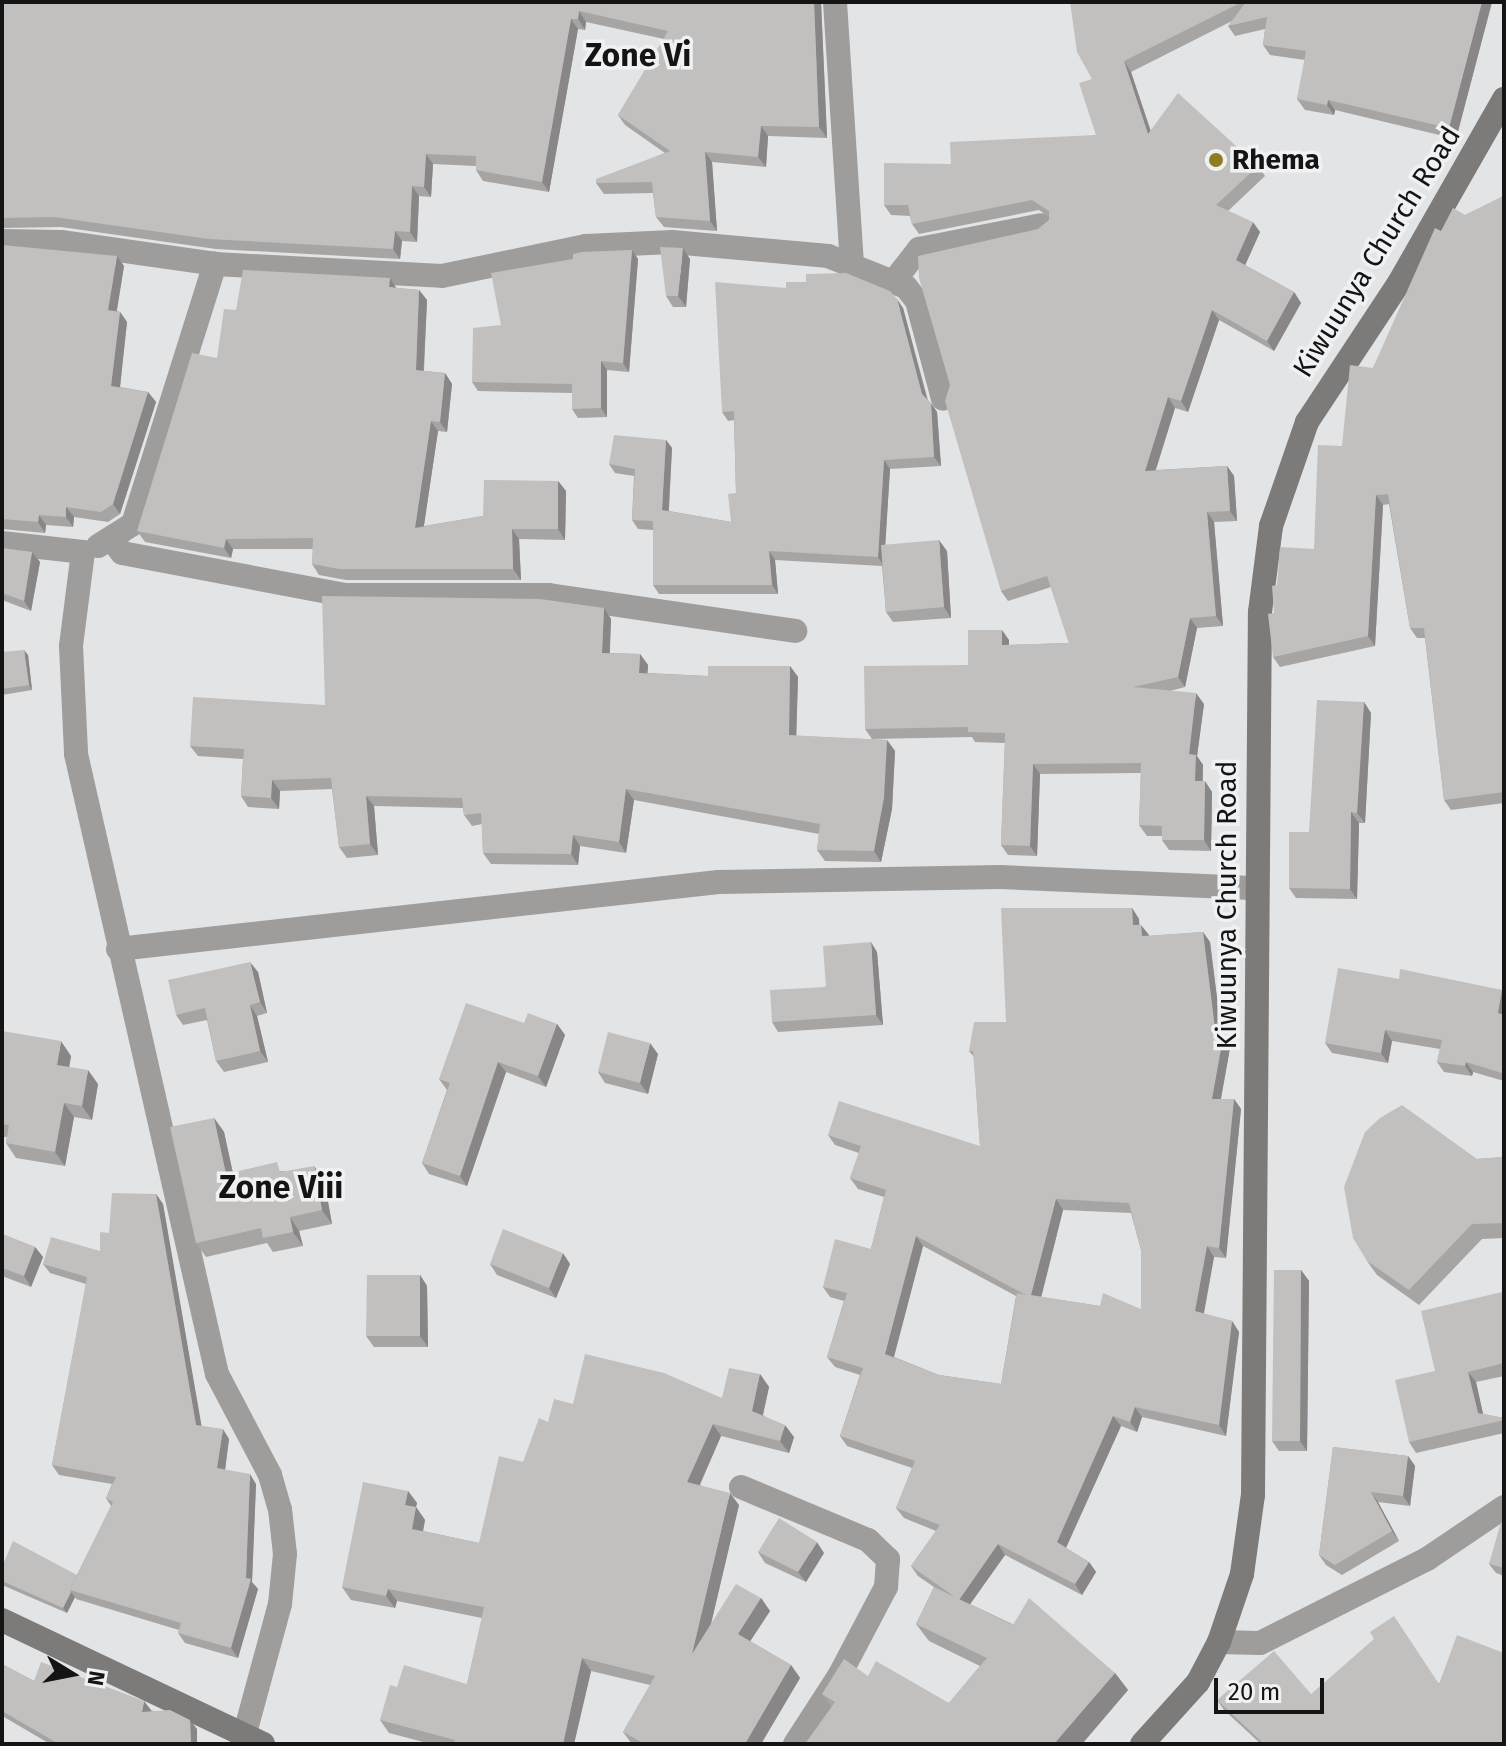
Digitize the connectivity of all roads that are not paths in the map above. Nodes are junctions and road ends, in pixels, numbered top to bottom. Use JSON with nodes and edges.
{"nodes":[{"id":1,"x":835,"y":2,"type":"edge"},
{"id":2,"x":1503,"y":102,"type":"edge"},
{"id":3,"x":1042,"y":225,"type":"edge"},
{"id":4,"x":2,"y":241,"type":"edge"},
{"id":5,"x":215,"y":264,"type":"junction"},
{"id":6,"x":852,"y":264,"type":"junction"},
{"id":7,"x":894,"y":281,"type":"junction"},
{"id":8,"x":943,"y":399,"type":"edge"},
{"id":9,"x":112,"y":540,"type":"junction"},
{"id":10,"x":2,"y":543,"type":"edge"},
{"id":11,"x":83,"y":552,"type":"junction"},
{"id":12,"x":795,"y":631,"type":"dead end"},
{"id":13,"x":1257,"y":888,"type":"junction"},
{"id":14,"x":118,"y":949,"type":"junction"},
{"id":15,"x":741,"y":1487,"type":"dead end"},
{"id":16,"x":1504,"y":1507,"type":"edge"},
{"id":17,"x":2,"y":1620,"type":"edge"},
{"id":18,"x":1219,"y":1642,"type":"junction"},
{"id":19,"x":250,"y":1741,"type":"edge"},
{"id":20,"x":795,"y":1744,"type":"edge"},
{"id":21,"x":1142,"y":1744,"type":"edge"}],
"edges":[{"from":1,"to":6,"type":"street"},
{"from":2,"to":13,"type":"street","name":"Kiwuunya Church Road"},
{"from":3,"to":7,"type":"street"},
{"from":4,"to":5,"type":"street"},
{"from":5,"to":6,"type":"street"},
{"from":5,"to":9,"type":"street"},
{"from":6,"to":7,"type":"street"},
{"from":7,"to":8,"type":"street"},
{"from":9,"to":11,"type":"street"},
{"from":9,"to":12,"type":"street"},
{"from":10,"to":11,"type":"street"},
{"from":11,"to":14,"type":"street"},
{"from":13,"to":14,"type":"street"},
{"from":13,"to":18,"type":"street","name":"Kiwuunya Church Road"},
{"from":14,"to":19,"type":"street"},
{"from":15,"to":20,"type":"street"},
{"from":16,"to":18,"type":"street"},
{"from":17,"to":19,"type":"street"},
{"from":18,"to":21,"type":"street","name":"Kiwuunya Church Road"}]}
